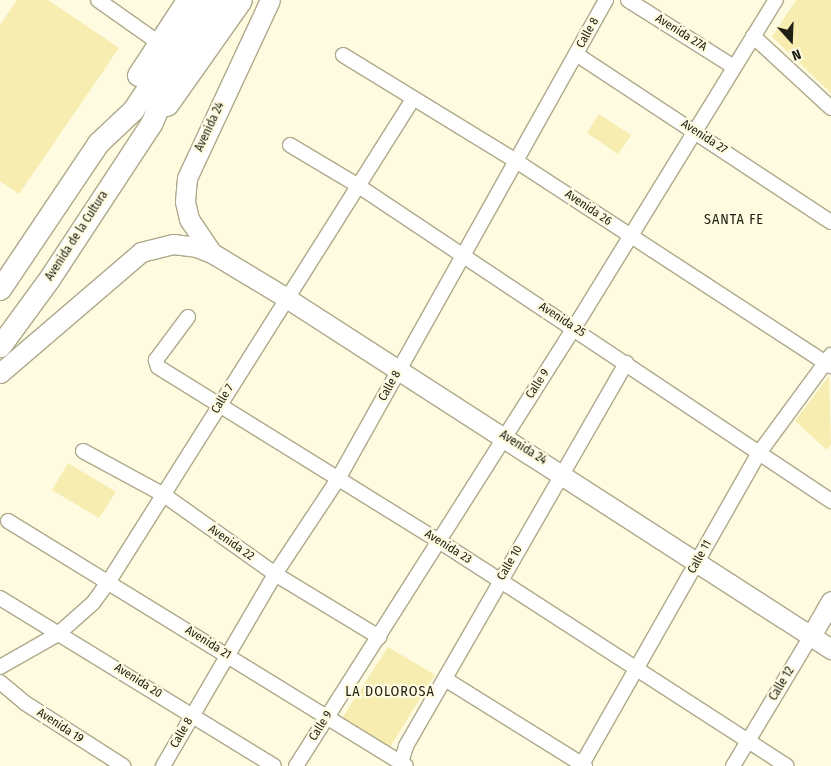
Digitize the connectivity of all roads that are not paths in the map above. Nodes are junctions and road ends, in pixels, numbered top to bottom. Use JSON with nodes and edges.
{"nodes":[{"id":1,"x":98,"y":0,"type":"edge"},
{"id":2,"x":188,"y":0,"type":"edge"},
{"id":3,"x":206,"y":0,"type":"edge"},
{"id":4,"x":224,"y":0,"type":"edge"},
{"id":5,"x":241,"y":0,"type":"edge"},
{"id":6,"x":270,"y":0,"type":"edge"},
{"id":7,"x":606,"y":0,"type":"edge"},
{"id":8,"x":628,"y":0,"type":"edge"},
{"id":9,"x":773,"y":1,"type":"edge"},
{"id":10,"x":753,"y":36,"type":"junction"},
{"id":11,"x":158,"y":43,"type":"junction"},
{"id":12,"x":576,"y":54,"type":"junction"},
{"id":13,"x":343,"y":55,"type":"dead end"},
{"id":14,"x":734,"y":67,"type":"junction"},
{"id":15,"x":167,"y":71,"type":"junction"},
{"id":16,"x":413,"y":99,"type":"junction"},
{"id":17,"x":831,"y":108,"type":"edge"},
{"id":18,"x":150,"y":124,"type":"junction"},
{"id":19,"x":696,"y":131,"type":"junction"},
{"id":20,"x":98,"y":143,"type":"junction"},
{"id":21,"x":290,"y":145,"type":"dead end"},
{"id":22,"x":516,"y":160,"type":"junction"},
{"id":23,"x":357,"y":184,"type":"junction"},
{"id":24,"x":831,"y":222,"type":"edge"},
{"id":25,"x":630,"y":236,"type":"junction"},
{"id":26,"x":212,"y":253,"type":"junction"},
{"id":27,"x":463,"y":255,"type":"junction"},
{"id":28,"x":0,"y":289,"type":"edge"},
{"id":29,"x":285,"y":297,"type":"junction"},
{"id":30,"x":188,"y":317,"type":"dead end"},
{"id":31,"x":574,"y":328,"type":"junction"},
{"id":32,"x":0,"y":346,"type":"edge"},
{"id":33,"x":829,"y":361,"type":"edge"},
{"id":34,"x":626,"y":362,"type":"junction"},
{"id":35,"x":399,"y":370,"type":"junction"},
{"id":36,"x":0,"y":373,"type":"edge"},
{"id":37,"x":219,"y":404,"type":"junction"},
{"id":38,"x":504,"y":436,"type":"junction"},
{"id":39,"x":83,"y":451,"type":"dead end"},
{"id":40,"x":759,"y":452,"type":"junction"},
{"id":41,"x":562,"y":473,"type":"junction"},
{"id":42,"x":338,"y":479,"type":"junction"},
{"id":43,"x":164,"y":495,"type":"junction"},
{"id":44,"x":831,"y":501,"type":"edge"},
{"id":45,"x":8,"y":521,"type":"dead end"},
{"id":46,"x":439,"y":541,"type":"junction"},
{"id":47,"x":696,"y":564,"type":"junction"},
{"id":48,"x":275,"y":574,"type":"junction"},
{"id":49,"x":109,"y":581,"type":"junction"},
{"id":50,"x":500,"y":581,"type":"junction"},
{"id":51,"x":0,"y":598,"type":"edge"},
{"id":52,"x":831,"y":601,"type":"edge"},
{"id":53,"x":58,"y":634,"type":"junction"},
{"id":54,"x":811,"y":636,"type":"junction"},
{"id":55,"x":378,"y":637,"type":"junction"},
{"id":56,"x":831,"y":649,"type":"edge"},
{"id":57,"x":227,"y":655,"type":"junction"},
{"id":58,"x":0,"y":667,"type":"edge"},
{"id":59,"x":637,"y":669,"type":"junction"},
{"id":60,"x":444,"y":679,"type":"junction"},
{"id":61,"x":0,"y":682,"type":"edge"},
{"id":62,"x":192,"y":716,"type":"junction"},
{"id":63,"x":328,"y":716,"type":"junction"},
{"id":64,"x":748,"y":740,"type":"junction"},
{"id":65,"x":403,"y":765,"type":"edge"},
{"id":66,"x":582,"y":765,"type":"edge"},
{"id":67,"x":123,"y":766,"type":"edge"},
{"id":68,"x":163,"y":766,"type":"edge"},
{"id":69,"x":274,"y":766,"type":"edge"},
{"id":70,"x":296,"y":766,"type":"edge"},
{"id":71,"x":733,"y":766,"type":"edge"},
{"id":72,"x":787,"y":766,"type":"edge"}],
"edges":[{"from":1,"to":11,"type":"street"},
{"from":2,"to":11,"type":"main road","name":"Avenida de la Cultura"},
{"from":3,"to":15,"type":"main road","name":"Avenida de la Cultura"},
{"from":4,"to":15,"type":"main road","name":"Avenida de la Cultura"},
{"from":5,"to":18,"type":"main road","name":"Avenida de la Cultura"},
{"from":6,"to":26,"type":"main road","name":"Avenida 24"},
{"from":7,"to":12,"type":"street","name":"Calle 8"},
{"from":8,"to":14,"type":"street","name":"Avenida 27A"},
{"from":9,"to":10,"type":"street","name":"Calle 9"},
{"from":10,"to":14,"type":"street","name":"Calle 9"},
{"from":10,"to":17,"type":"street"},
{"from":11,"to":20,"type":"main road","name":"Avenida de la Cultura"},
{"from":12,"to":19,"type":"street","name":"Avenida 27"},
{"from":12,"to":22,"type":"street","name":"Calle 8"},
{"from":13,"to":16,"type":"street","name":"Avenida 26"},
{"from":14,"to":19,"type":"street","name":"Calle 9"},
{"from":15,"to":18,"type":"main road","name":"Avenida de la Cultura"},
{"from":15,"to":20,"type":"main road","name":"Avenida de la Cultura"},
{"from":16,"to":22,"type":"street","name":"Avenida 26"},
{"from":16,"to":23,"type":"street","name":"Calle 7"},
{"from":18,"to":32,"type":"main road","name":"Avenida de la Cultura"},
{"from":19,"to":24,"type":"street","name":"Avenida 27"},
{"from":19,"to":25,"type":"street","name":"Calle 9"},
{"from":20,"to":28,"type":"main road","name":"Avenida de la Cultura"},
{"from":21,"to":23,"type":"street","name":"Avenida 25"},
{"from":22,"to":25,"type":"street","name":"Avenida 26"},
{"from":22,"to":27,"type":"street","name":"Calle 8"},
{"from":23,"to":27,"type":"street","name":"Avenida 25"},
{"from":23,"to":29,"type":"street","name":"Calle 7"},
{"from":25,"to":31,"type":"street","name":"Calle 9"},
{"from":25,"to":33,"type":"street","name":"Avenida 26"},
{"from":26,"to":29,"type":"main road","name":"Avenida 24"},
{"from":26,"to":36,"type":"main road","name":"Avenida 24"},
{"from":27,"to":31,"type":"street","name":"Avenida 25"},
{"from":27,"to":35,"type":"street","name":"Calle 8"},
{"from":29,"to":35,"type":"main road","name":"Avenida 24"},
{"from":29,"to":37,"type":"street","name":"Calle 7"},
{"from":30,"to":37,"type":"street","name":"Avenida 23"},
{"from":31,"to":34,"type":"street","name":"Avenida 25"},
{"from":31,"to":38,"type":"street","name":"Calle 9"},
{"from":33,"to":40,"type":"street","name":"Calle 11"},
{"from":34,"to":40,"type":"street","name":"Avenida 25"},
{"from":34,"to":41,"type":"street","name":"Calle 10"},
{"from":35,"to":38,"type":"main road","name":"Avenida 24"},
{"from":35,"to":42,"type":"street","name":"Calle 8"},
{"from":37,"to":42,"type":"street","name":"Avenida 23"},
{"from":37,"to":43,"type":"street","name":"Calle 7"},
{"from":38,"to":41,"type":"main road","name":"Avenida 24"},
{"from":38,"to":46,"type":"street","name":"Calle 9"},
{"from":39,"to":43,"type":"street","name":"Avenida 22"},
{"from":40,"to":44,"type":"street","name":"Avenida 25"},
{"from":40,"to":47,"type":"street","name":"Calle 11"},
{"from":41,"to":47,"type":"main road","name":"Avenida 24"},
{"from":41,"to":50,"type":"street","name":"Calle 10"},
{"from":42,"to":46,"type":"street","name":"Avenida 23"},
{"from":42,"to":48,"type":"street","name":"Calle 8"},
{"from":43,"to":48,"type":"street","name":"Avenida 22"},
{"from":43,"to":49,"type":"street","name":"Calle 7"},
{"from":45,"to":49,"type":"street","name":"Avenida 21"},
{"from":46,"to":50,"type":"street","name":"Avenida 23"},
{"from":46,"to":55,"type":"street","name":"Calle 9"},
{"from":47,"to":54,"type":"main road","name":"Avenida 24"},
{"from":47,"to":59,"type":"street","name":"Calle 11"},
{"from":48,"to":55,"type":"street","name":"Avenida 22"},
{"from":48,"to":57,"type":"street","name":"Calle 8"},
{"from":49,"to":53,"type":"street","name":"Calle 7"},
{"from":49,"to":57,"type":"street","name":"Avenida 21"},
{"from":50,"to":59,"type":"street","name":"Avenida 23"},
{"from":50,"to":60,"type":"street","name":"Calle 10"},
{"from":51,"to":53,"type":"street","name":"Avenida 20"},
{"from":52,"to":54,"type":"main road","name":"Calle 12"},
{"from":53,"to":58,"type":"street","name":"Calle 7"},
{"from":53,"to":62,"type":"street","name":"Avenida 20"},
{"from":54,"to":56,"type":"main road","name":"Avenida 24"},
{"from":54,"to":64,"type":"street","name":"Calle 12"},
{"from":55,"to":63,"type":"street","name":"Calle 9"},
{"from":57,"to":62,"type":"street","name":"Calle 8"},
{"from":57,"to":63,"type":"street","name":"Avenida 21"},
{"from":59,"to":64,"type":"street","name":"Avenida 23"},
{"from":59,"to":66,"type":"street","name":"Calle 11"},
{"from":60,"to":65,"type":"street","name":"Calle 10"},
{"from":60,"to":66,"type":"street"},
{"from":61,"to":67,"type":"street","name":"Avenida 19"},
{"from":62,"to":68,"type":"street","name":"Calle 8"},
{"from":62,"to":69,"type":"street","name":"Avenida 20"},
{"from":63,"to":65,"type":"street","name":"Avenida 21"},
{"from":63,"to":70,"type":"street","name":"Calle 9"},
{"from":64,"to":71,"type":"street","name":"Calle 12"},
{"from":64,"to":72,"type":"street","name":"Avenida 23"}]}
